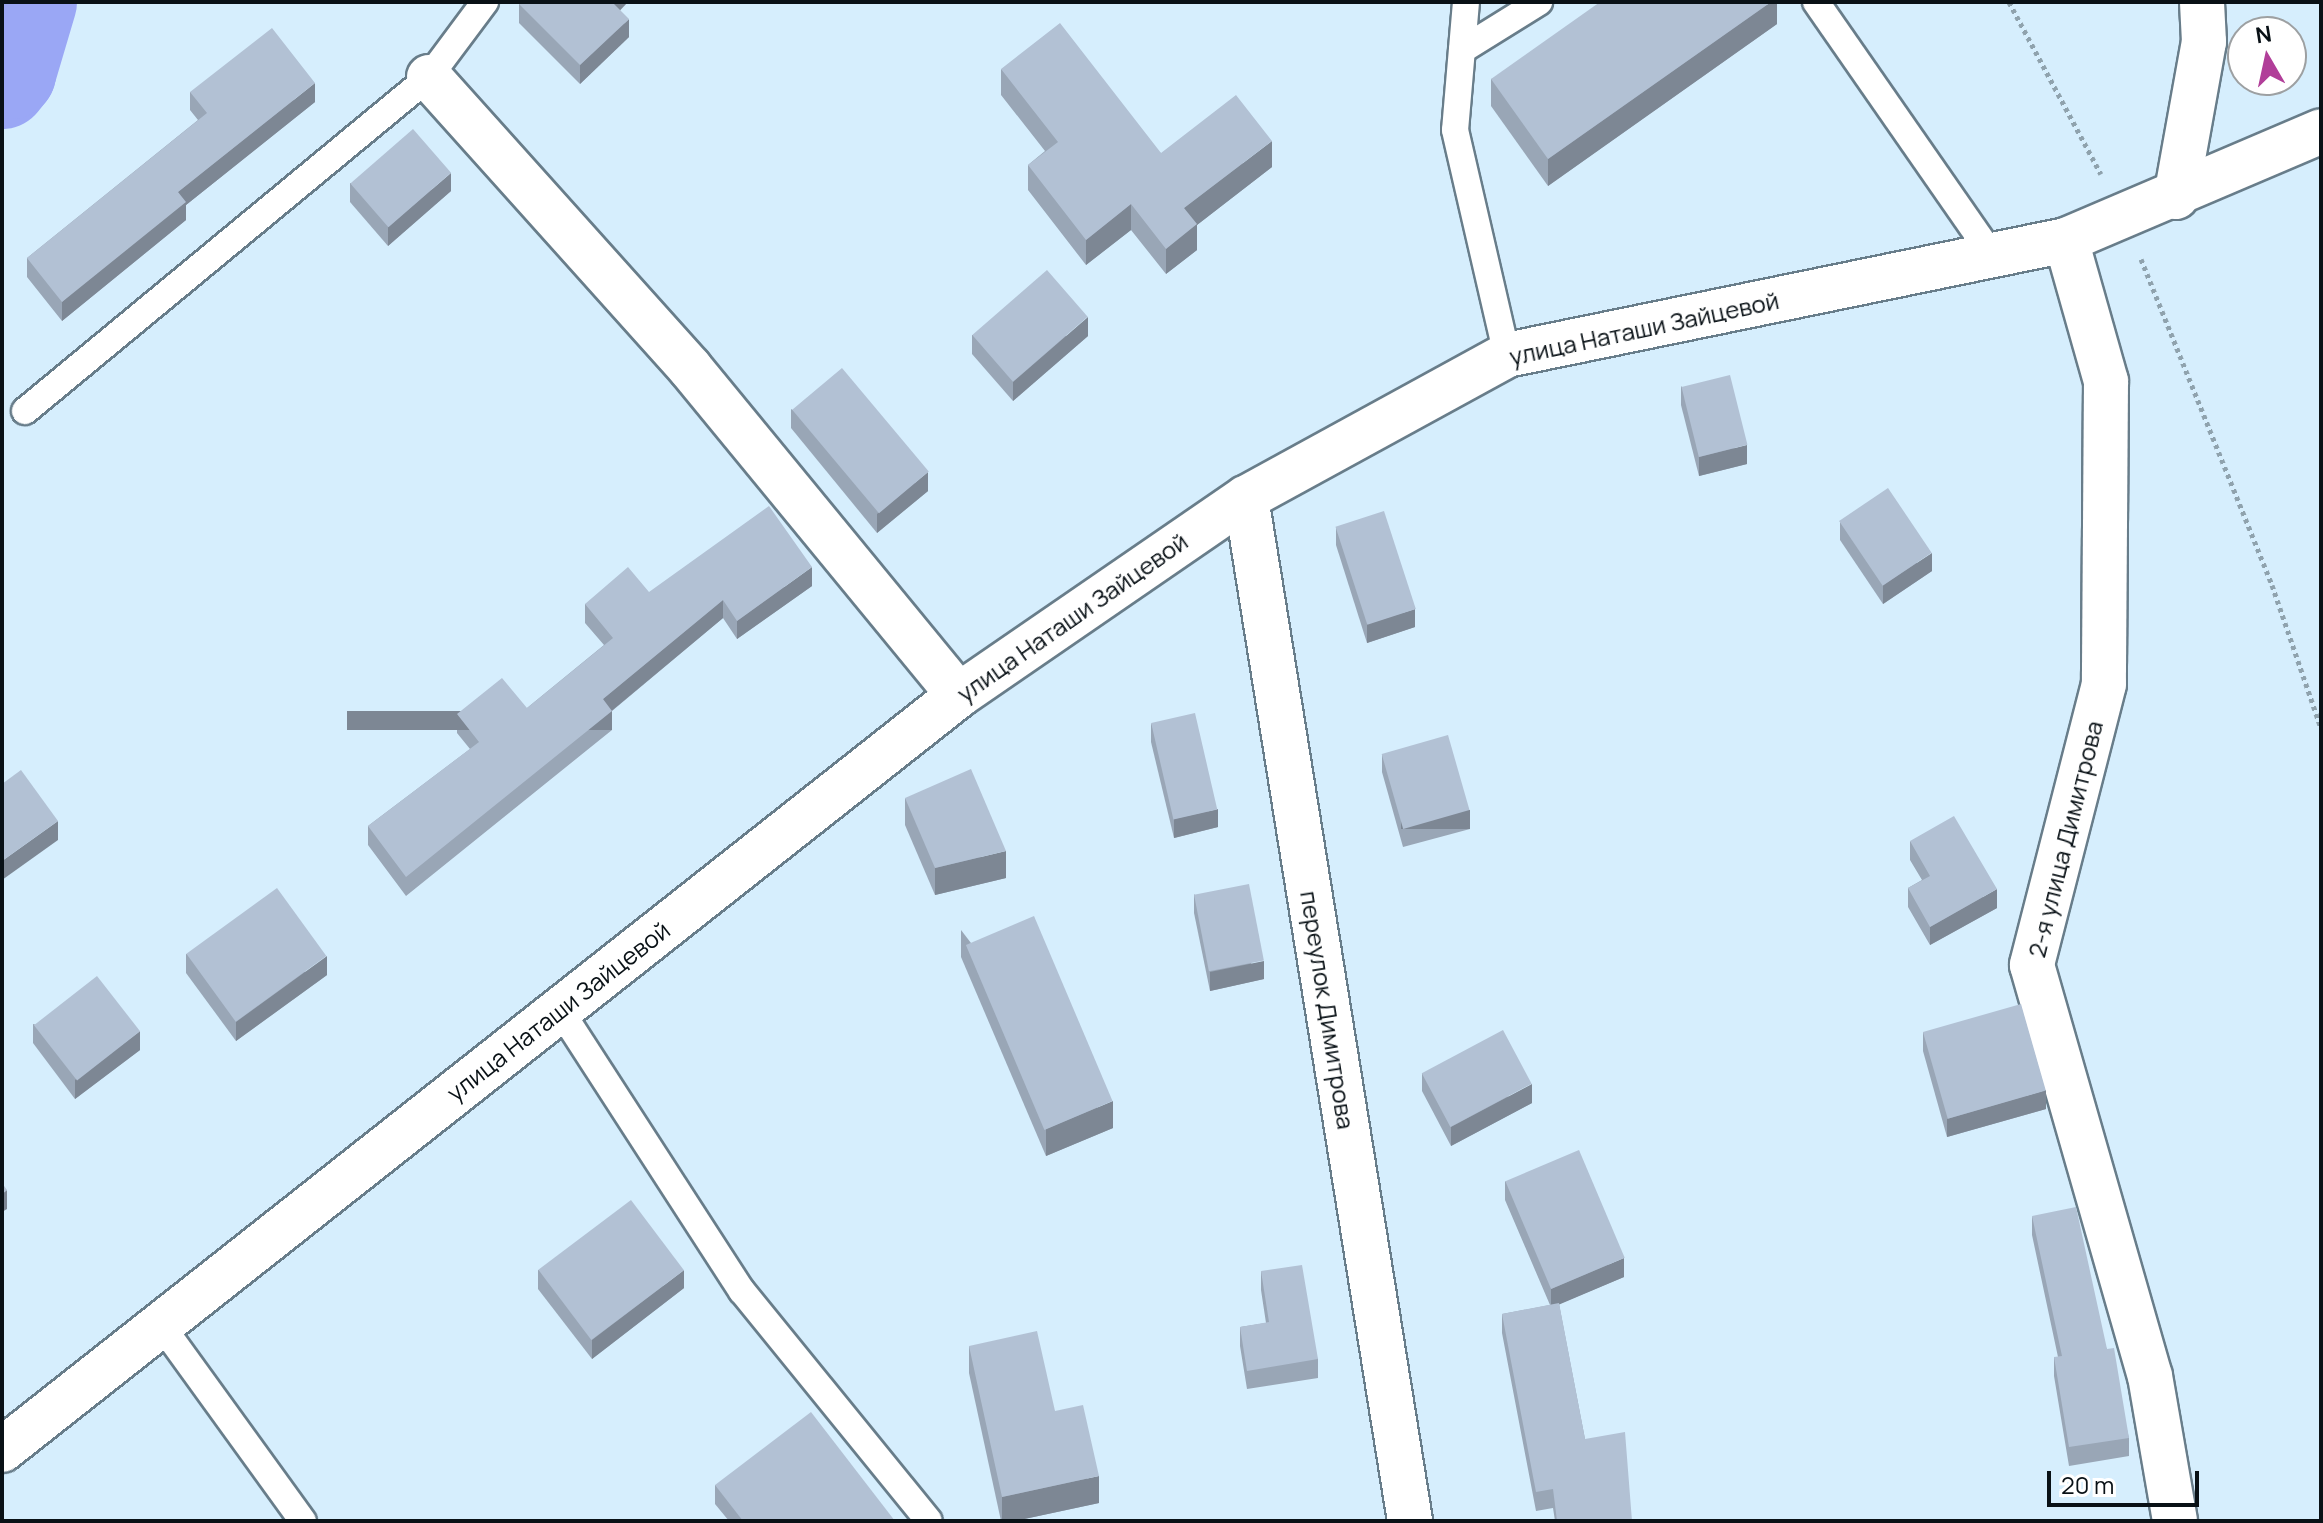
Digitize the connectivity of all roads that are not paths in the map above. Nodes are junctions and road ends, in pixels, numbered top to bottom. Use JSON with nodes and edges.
{"nodes":[{"id":1,"x":485,"y":2,"type":"edge"},
{"id":2,"x":1466,"y":2,"type":"edge"},
{"id":3,"x":1539,"y":2,"type":"edge"},
{"id":4,"x":1816,"y":2,"type":"edge"},
{"id":5,"x":2202,"y":2,"type":"edge"},
{"id":6,"x":1462,"y":50,"type":"junction"},
{"id":7,"x":429,"y":77,"type":"junction"},
{"id":8,"x":2321,"y":131,"type":"edge"},
{"id":9,"x":2176,"y":197,"type":"junction"},
{"id":10,"x":2066,"y":240,"type":"junction"},
{"id":11,"x":1992,"y":255,"type":"junction"},
{"id":12,"x":1507,"y":355,"type":"junction"},
{"id":13,"x":25,"y":411,"type":"dead end"},
{"id":14,"x":1246,"y":498,"type":"junction"},
{"id":15,"x":959,"y":695,"type":"junction"},
{"id":16,"x":560,"y":1010,"type":"junction"},
{"id":17,"x":161,"y":1325,"type":"junction"},
{"id":18,"x":2,"y":1450,"type":"edge"},
{"id":19,"x":303,"y":1521,"type":"edge"},
{"id":20,"x":929,"y":1521,"type":"edge"},
{"id":21,"x":1410,"y":1521,"type":"edge"},
{"id":22,"x":2175,"y":1521,"type":"edge"}],
"edges":[{"from":1,"to":7,"type":"lane"},
{"from":2,"to":6,"type":"lane"},
{"from":3,"to":6,"type":"lane"},
{"from":4,"to":11,"type":"lane"},
{"from":5,"to":9,"type":"street"},
{"from":6,"to":12,"type":"lane"},
{"from":7,"to":13,"type":"lane"},
{"from":7,"to":15,"type":"street"},
{"from":8,"to":9,"type":"street","name":"улица Наташи Зайцевой"},
{"from":9,"to":10,"type":"street","name":"улица Наташи Зайцевой"},
{"from":10,"to":11,"type":"street","name":"улица Наташи Зайцевой"},
{"from":10,"to":22,"type":"street","name":"2-я улица Димитрова"},
{"from":11,"to":12,"type":"street","name":"улица Наташи Зайцевой"},
{"from":12,"to":14,"type":"street","name":"улица Наташи Зайцевой"},
{"from":14,"to":15,"type":"street","name":"улица Наташи Зайцевой"},
{"from":14,"to":21,"type":"street","name":"переулок Димитрова"},
{"from":15,"to":16,"type":"street","name":"улица Наташи Зайцевой"},
{"from":16,"to":17,"type":"street","name":"улица Наташи Зайцевой"},
{"from":16,"to":20,"type":"lane"},
{"from":17,"to":18,"type":"street","name":"улица Наташи Зайцевой"},
{"from":17,"to":19,"type":"lane"}]}
